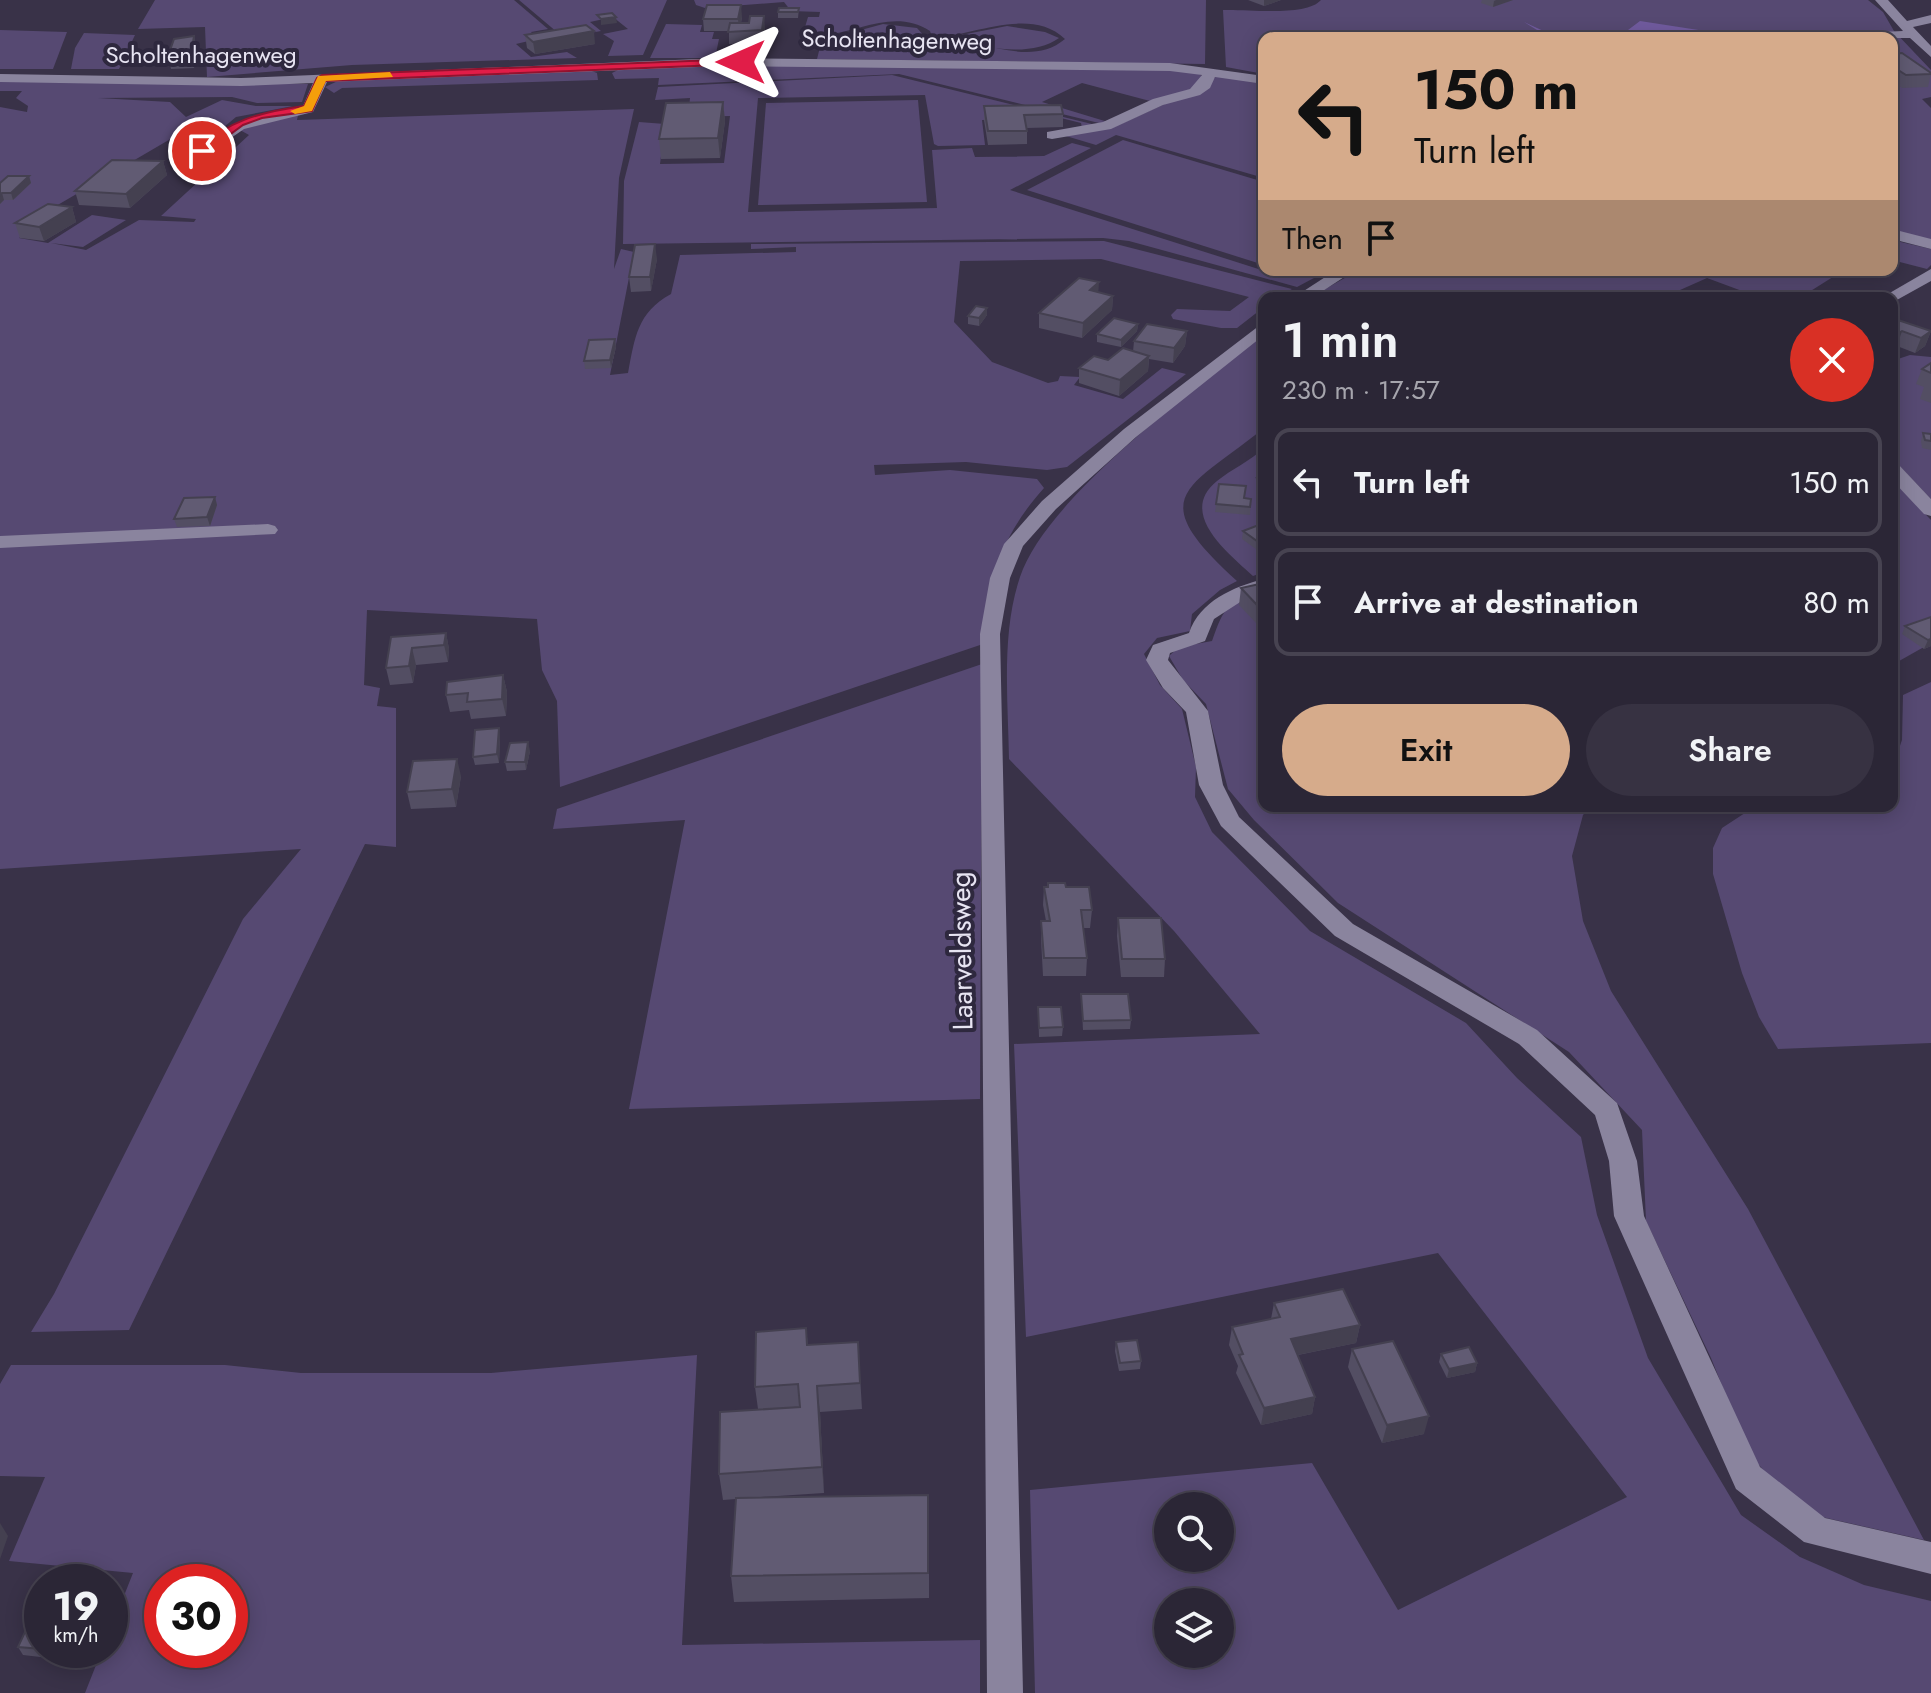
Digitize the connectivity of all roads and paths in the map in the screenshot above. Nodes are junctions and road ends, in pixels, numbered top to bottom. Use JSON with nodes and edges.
{"nodes":[{"id":1,"x":1881,"y":0,"type":"edge"},
{"id":2,"x":1931,"y":19,"type":"edge"},
{"id":3,"x":1909,"y":30,"type":"junction"},
{"id":4,"x":1891,"y":32,"type":"edge"},
{"id":5,"x":1931,"y":53,"type":"edge"},
{"id":6,"x":605,"y":63,"type":"junction"},
{"id":7,"x":1211,"y":70,"type":"junction"},
{"id":8,"x":0,"y":78,"type":"edge"},
{"id":9,"x":322,"y":78,"type":"junction"},
{"id":10,"x":1258,"y":79,"type":"edge"},
{"id":11,"x":604,"y":87,"type":"dead end"},
{"id":12,"x":1052,"y":135,"type":"dead end"},
{"id":13,"x":182,"y":168,"type":"dead end"},
{"id":14,"x":1898,"y":236,"type":"edge"},
{"id":15,"x":1931,"y":244,"type":"edge"},
{"id":16,"x":1931,"y":274,"type":"edge"},
{"id":17,"x":1337,"y":276,"type":"edge"},
{"id":18,"x":1311,"y":292,"type":"edge"},
{"id":19,"x":1898,"y":293,"type":"edge"},
{"id":20,"x":1258,"y":332,"type":"edge"},
{"id":21,"x":1898,"y":475,"type":"edge"},
{"id":22,"x":1931,"y":510,"type":"edge"},
{"id":23,"x":268,"y":530,"type":"dead end"},
{"id":24,"x":0,"y":542,"type":"edge"},
{"id":25,"x":1258,"y":587,"type":"edge"},
{"id":26,"x":1931,"y":1558,"type":"edge"},
{"id":27,"x":1005,"y":1693,"type":"edge"}],
"edges":[{"from":1,"to":3,"type":"street"},
{"from":2,"to":3,"type":"street"},
{"from":3,"to":4,"type":"street"},
{"from":3,"to":5,"type":"street"},
{"from":6,"to":7,"type":"street","name":"Scholtenhagenweg"},
{"from":6,"to":9,"type":"street","name":"Scholtenhagenweg"},
{"from":6,"to":11,"type":"street"},
{"from":7,"to":10,"type":"street","name":"Scholtenhagenweg"},
{"from":7,"to":12,"type":"street"},
{"from":8,"to":9,"type":"street","name":"Scholtenhagenweg"},
{"from":9,"to":13,"type":"street"},
{"from":14,"to":15,"type":"street"},
{"from":16,"to":19,"type":"street"},
{"from":17,"to":18,"type":"street"},
{"from":20,"to":27,"type":"street","name":"Laarveldsweg"},
{"from":21,"to":22,"type":"street"},
{"from":23,"to":24,"type":"street"},
{"from":25,"to":26,"type":"street"}]}
